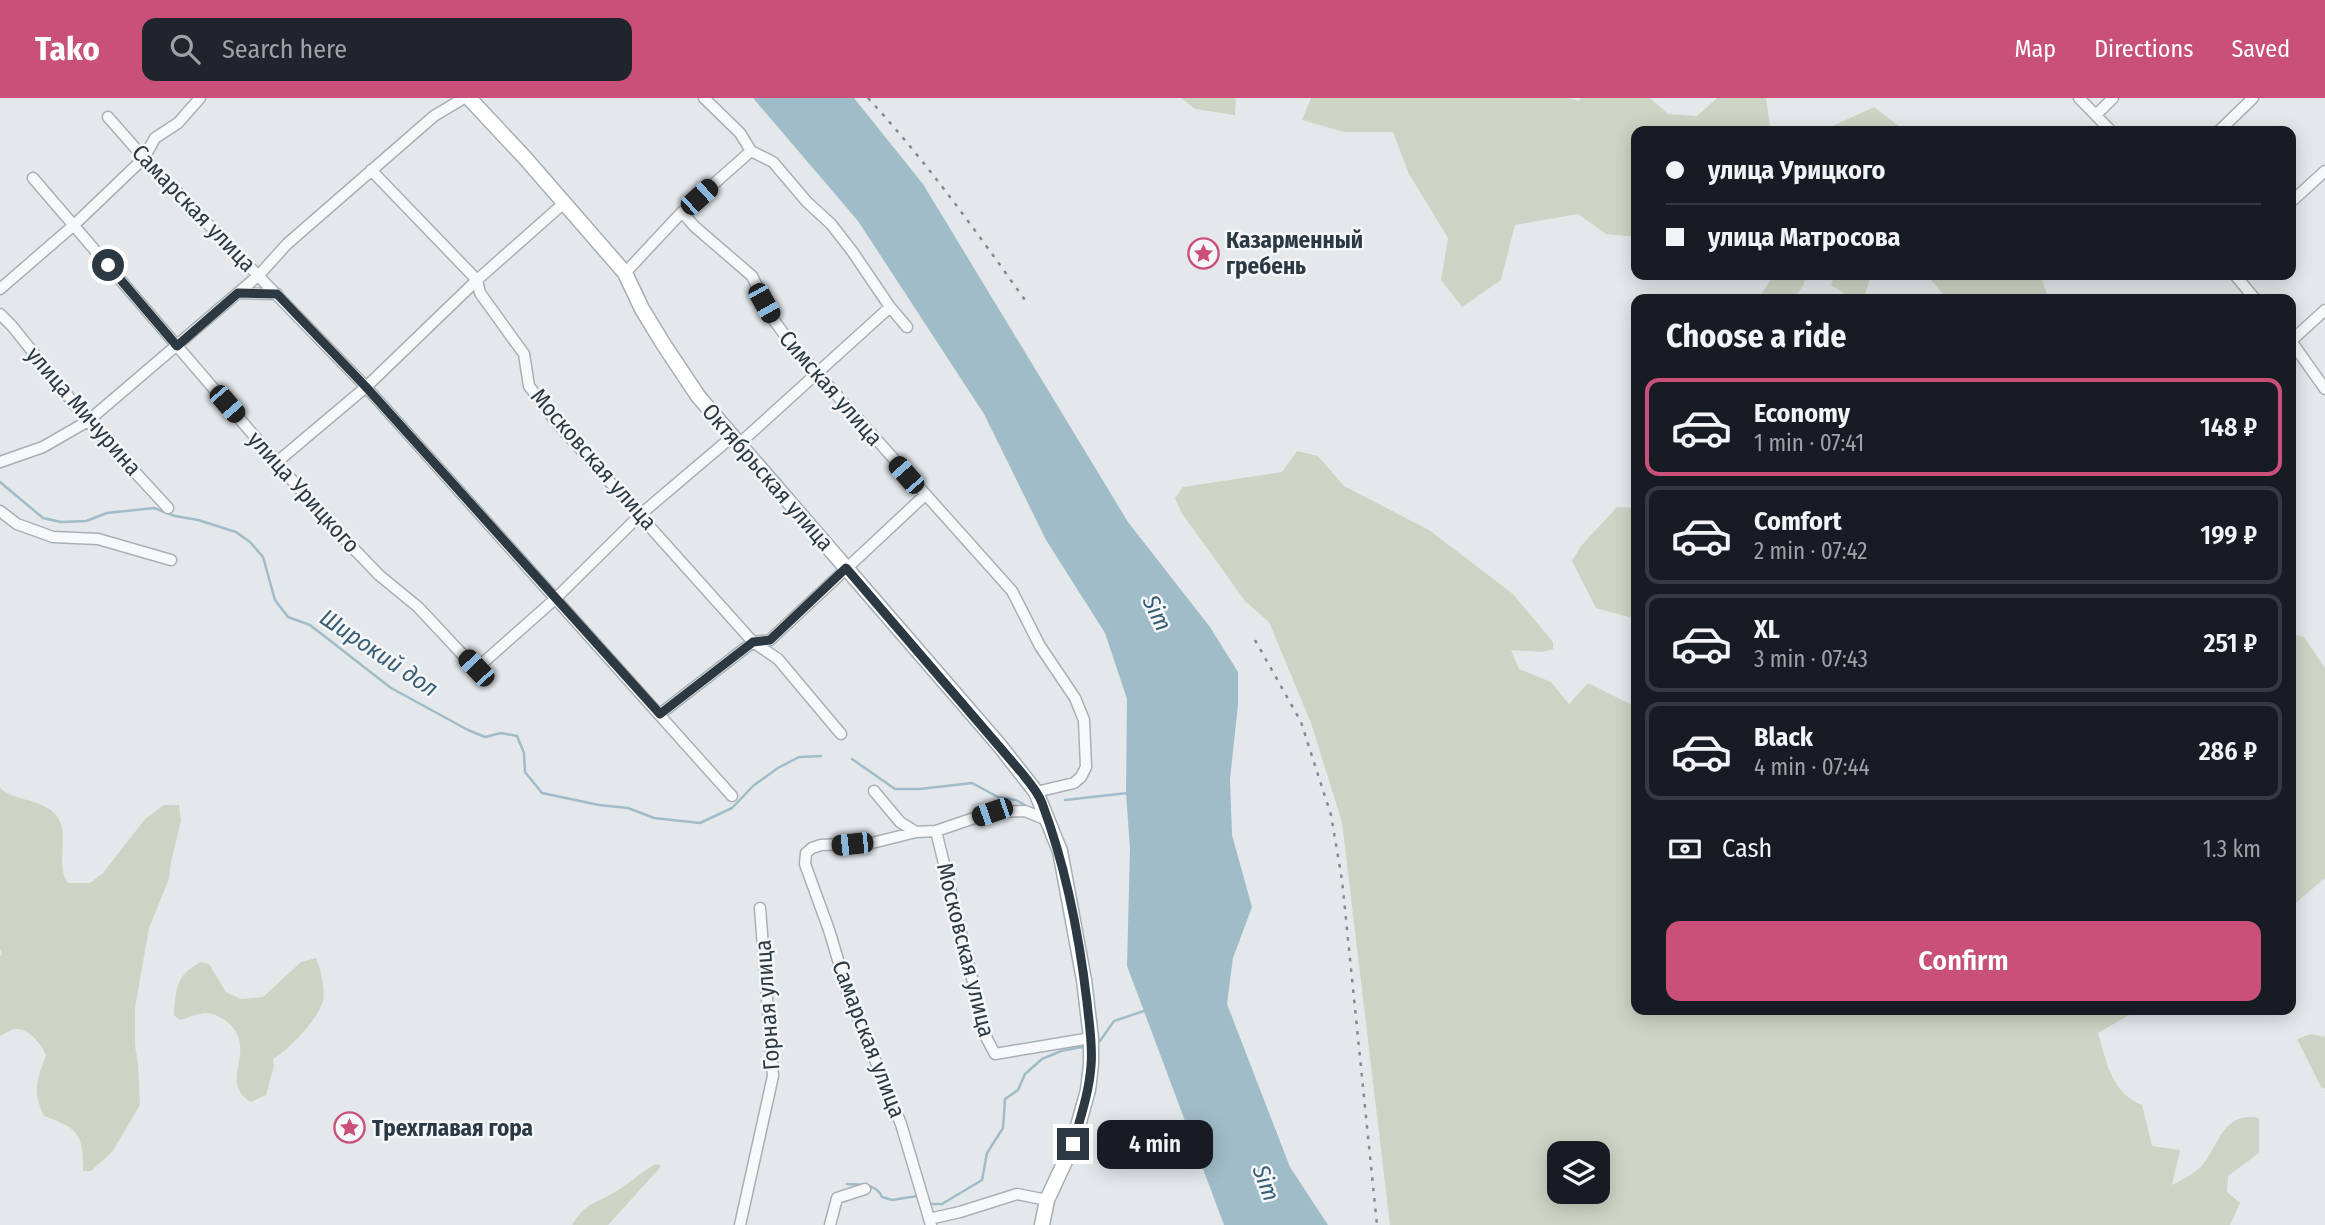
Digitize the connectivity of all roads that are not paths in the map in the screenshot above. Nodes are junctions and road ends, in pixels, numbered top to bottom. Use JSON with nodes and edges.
{"nodes":[{"id":1,"x":466,"y":98,"type":"edge"},
{"id":2,"x":704,"y":98,"type":"edge"},
{"id":3,"x":2079,"y":98,"type":"edge"},
{"id":4,"x":2113,"y":98,"type":"edge"},
{"id":5,"x":2253,"y":98,"type":"edge"},
{"id":6,"x":199,"y":99,"type":"edge"},
{"id":7,"x":2096,"y":115,"type":"junction"},
{"id":8,"x":108,"y":117,"type":"dead end"},
{"id":9,"x":2106,"y":126,"type":"edge"},
{"id":10,"x":2224,"y":126,"type":"edge"},
{"id":11,"x":751,"y":151,"type":"junction"},
{"id":12,"x":144,"y":158,"type":"junction"},
{"id":13,"x":371,"y":170,"type":"junction"},
{"id":14,"x":2325,"y":172,"type":"edge"},
{"id":15,"x":33,"y":178,"type":"dead end"},
{"id":16,"x":2296,"y":198,"type":"edge"},
{"id":17,"x":564,"y":203,"type":"junction"},
{"id":18,"x":682,"y":212,"type":"junction"},
{"id":19,"x":74,"y":225,"type":"junction"},
{"id":20,"x":625,"y":273,"type":"junction"},
{"id":21,"x":259,"y":275,"type":"junction"},
{"id":22,"x":477,"y":280,"type":"junction"},
{"id":23,"x":2239,"y":280,"type":"edge"},
{"id":24,"x":0,"y":289,"type":"edge"},
{"id":25,"x":238,"y":293,"type":"junction"},
{"id":26,"x":277,"y":294,"type":"junction"},
{"id":27,"x":2251,"y":294,"type":"edge"},
{"id":28,"x":890,"y":307,"type":"junction"},
{"id":29,"x":2325,"y":310,"type":"edge"},
{"id":30,"x":0,"y":314,"type":"edge"},
{"id":31,"x":907,"y":327,"type":"dead end"},
{"id":32,"x":2296,"y":336,"type":"edge"},
{"id":33,"x":177,"y":346,"type":"junction"},
{"id":34,"x":2296,"y":348,"type":"edge"},
{"id":35,"x":817,"y":372,"type":"junction"},
{"id":36,"x":366,"y":387,"type":"junction"},
{"id":37,"x":2325,"y":388,"type":"edge"},
{"id":38,"x":88,"y":421,"type":"junction"},
{"id":39,"x":735,"y":441,"type":"junction"},
{"id":40,"x":0,"y":462,"type":"edge"},
{"id":41,"x":277,"y":462,"type":"junction"},
{"id":42,"x":924,"y":495,"type":"junction"},
{"id":43,"x":168,"y":508,"type":"dead end"},
{"id":44,"x":0,"y":511,"type":"edge"},
{"id":45,"x":641,"y":514,"type":"junction"},
{"id":46,"x":171,"y":560,"type":"dead end"},
{"id":47,"x":846,"y":568,"type":"junction"},
{"id":48,"x":555,"y":598,"type":"junction"},
{"id":49,"x":753,"y":642,"type":"junction"},
{"id":50,"x":660,"y":714,"type":"junction"},
{"id":51,"x":841,"y":734,"type":"dead end"},
{"id":52,"x":874,"y":791,"type":"dead end"},
{"id":53,"x":1036,"y":792,"type":"junction"},
{"id":54,"x":732,"y":796,"type":"dead end"},
{"id":55,"x":1047,"y":820,"type":"junction"},
{"id":56,"x":936,"y":831,"type":"junction"},
{"id":57,"x":916,"y":832,"type":"junction"},
{"id":58,"x":760,"y":908,"type":"dead end"},
{"id":59,"x":1091,"y":1038,"type":"junction"},
{"id":60,"x":865,"y":1189,"type":"dead end"},
{"id":61,"x":1047,"y":1200,"type":"junction"},
{"id":62,"x":930,"y":1222,"type":"edge"},
{"id":63,"x":740,"y":1225,"type":"edge"},
{"id":64,"x":830,"y":1225,"type":"edge"},
{"id":65,"x":1042,"y":1225,"type":"edge"}],
"edges":[{"from":1,"to":13,"type":"street"},
{"from":1,"to":17,"type":"main road","name":"Октябрьская улица"},
{"from":2,"to":11,"type":"street"},
{"from":3,"to":7,"type":"street"},
{"from":4,"to":7,"type":"street"},
{"from":5,"to":10,"type":"street"},
{"from":6,"to":12,"type":"street"},
{"from":7,"to":9,"type":"street"},
{"from":8,"to":12,"type":"street","name":"Самарская улица"},
{"from":11,"to":18,"type":"street"},
{"from":11,"to":28,"type":"street"},
{"from":12,"to":19,"type":"street"},
{"from":12,"to":21,"type":"street","name":"Самарская улица"},
{"from":13,"to":21,"type":"street"},
{"from":13,"to":22,"type":"street","name":"Московская улица"},
{"from":14,"to":16,"type":"street"},
{"from":15,"to":19,"type":"street","name":"улица Урицкого"},
{"from":17,"to":20,"type":"main road","name":"Октябрьская улица"},
{"from":17,"to":22,"type":"street"},
{"from":18,"to":20,"type":"street"},
{"from":18,"to":35,"type":"street","name":"Симская улица"},
{"from":19,"to":24,"type":"street"},
{"from":19,"to":33,"type":"street","name":"улица Урицкого"},
{"from":20,"to":39,"type":"main road","name":"Октябрьская улица"},
{"from":21,"to":25,"type":"street"},
{"from":21,"to":26,"type":"street","name":"Самарская улица"},
{"from":22,"to":36,"type":"street"},
{"from":22,"to":45,"type":"street","name":"Московская улица"},
{"from":23,"to":27,"type":"street"},
{"from":25,"to":26,"type":"street"},
{"from":25,"to":33,"type":"street"},
{"from":26,"to":36,"type":"street","name":"Самарская улица"},
{"from":28,"to":31,"type":"street"},
{"from":28,"to":35,"type":"street"},
{"from":29,"to":32,"type":"street"},
{"from":30,"to":38,"type":"street","name":"улица Мичурина"},
{"from":33,"to":38,"type":"street"},
{"from":33,"to":41,"type":"street","name":"улица Урицкого"},
{"from":34,"to":37,"type":"street"},
{"from":35,"to":39,"type":"street"},
{"from":35,"to":42,"type":"street","name":"Симская улица"},
{"from":36,"to":41,"type":"street"},
{"from":36,"to":48,"type":"street","name":"Самарская улица"},
{"from":38,"to":40,"type":"street"},
{"from":38,"to":43,"type":"street","name":"улица Мичурина"},
{"from":39,"to":45,"type":"street"},
{"from":39,"to":47,"type":"main road","name":"Октябрьская улица"},
{"from":41,"to":48,"type":"street","name":"улица Урицкого"},
{"from":42,"to":47,"type":"street"},
{"from":42,"to":53,"type":"street","name":"Симская улица"},
{"from":44,"to":46,"type":"street"},
{"from":45,"to":48,"type":"street"},
{"from":45,"to":49,"type":"street","name":"Московская улица"},
{"from":47,"to":49,"type":"street"},
{"from":47,"to":53,"type":"main road","name":"Октябрьская улица"},
{"from":48,"to":50,"type":"street","name":"Самарская улица"},
{"from":49,"to":50,"type":"street"},
{"from":49,"to":51,"type":"street","name":"Московская улица"},
{"from":50,"to":54,"type":"street","name":"Самарская улица"},
{"from":52,"to":57,"type":"street"},
{"from":53,"to":55,"type":"main road","name":"Октябрьская улица"},
{"from":55,"to":56,"type":"street"},
{"from":55,"to":59,"type":"main road","name":"Октябрьская улица"},
{"from":56,"to":57,"type":"street"},
{"from":56,"to":59,"type":"street","name":"Московская улица"},
{"from":57,"to":62,"type":"street","name":"Самарская улица"},
{"from":58,"to":63,"type":"street","name":"Горная улица"},
{"from":59,"to":61,"type":"main road","name":"Октябрьская улица"},
{"from":60,"to":64,"type":"street"},
{"from":61,"to":62,"type":"street"},
{"from":61,"to":65,"type":"main road","name":"Октябрьская улица"}]}
